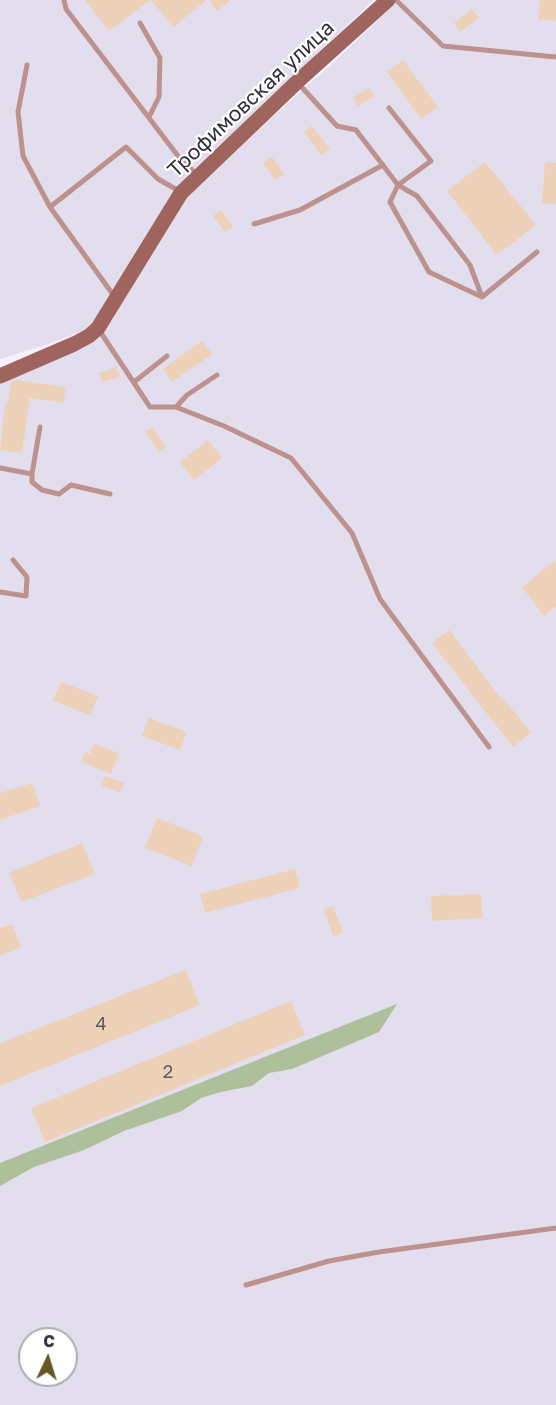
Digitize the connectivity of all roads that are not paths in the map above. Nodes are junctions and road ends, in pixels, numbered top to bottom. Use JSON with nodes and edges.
{"nodes":[{"id":1,"x":64,"y":0,"type":"edge"},
{"id":2,"x":388,"y":0,"type":"edge"},
{"id":3,"x":396,"y":0,"type":"edge"},
{"id":4,"x":140,"y":23,"type":"dead end"},
{"id":5,"x":556,"y":57,"type":"edge"},
{"id":6,"x":27,"y":65,"type":"dead end"},
{"id":7,"x":297,"y":82,"type":"junction"},
{"id":8,"x":389,"y":108,"type":"dead end"},
{"id":9,"x":149,"y":117,"type":"junction"},
{"id":10,"x":383,"y":165,"type":"junction"},
{"id":11,"x":197,"y":176,"type":"junction"},
{"id":12,"x":398,"y":185,"type":"junction"},
{"id":13,"x":181,"y":193,"type":"junction"},
{"id":14,"x":50,"y":207,"type":"junction"},
{"id":15,"x":254,"y":224,"type":"dead end"},
{"id":16,"x":537,"y":252,"type":"dead end"},
{"id":17,"x":482,"y":297,"type":"junction"},
{"id":18,"x":116,"y":299,"type":"junction"},
{"id":19,"x":98,"y":328,"type":"junction"},
{"id":20,"x":167,"y":356,"type":"dead end"},
{"id":21,"x":0,"y":372,"type":"edge"},
{"id":22,"x":217,"y":375,"type":"dead end"},
{"id":23,"x":134,"y":382,"type":"junction"},
{"id":24,"x":176,"y":407,"type":"junction"},
{"id":25,"x":40,"y":427,"type":"dead end"},
{"id":26,"x":0,"y":468,"type":"edge"},
{"id":27,"x":32,"y":474,"type":"junction"},
{"id":28,"x":110,"y":494,"type":"dead end"},
{"id":29,"x":13,"y":560,"type":"dead end"},
{"id":30,"x":0,"y":592,"type":"edge"},
{"id":31,"x":489,"y":747,"type":"dead end"},
{"id":32,"x":556,"y":1228,"type":"edge"},
{"id":33,"x":246,"y":1285,"type":"dead end"}],
"edges":[{"from":1,"to":9,"type":"lane"},
{"from":2,"to":7,"type":"street","name":"Трофимовская улица"},
{"from":3,"to":5,"type":"lane"},
{"from":4,"to":9,"type":"lane"},
{"from":6,"to":14,"type":"lane"},
{"from":7,"to":10,"type":"lane"},
{"from":7,"to":11,"type":"street","name":"Трофимовская улица"},
{"from":8,"to":12,"type":"lane"},
{"from":9,"to":11,"type":"lane"},
{"from":10,"to":12,"type":"lane"},
{"from":10,"to":15,"type":"lane"},
{"from":11,"to":13,"type":"street","name":"Трофимовская улица"},
{"from":12,"to":17,"type":"lane"},
{"from":12,"to":17,"type":"lane"},
{"from":13,"to":14,"type":"lane"},
{"from":13,"to":18,"type":"street","name":"Трофимовская улица"},
{"from":14,"to":18,"type":"lane"},
{"from":16,"to":17,"type":"lane"},
{"from":18,"to":19,"type":"street","name":"Трофимовская улица"},
{"from":19,"to":21,"type":"street","name":"Трофимовская улица"},
{"from":19,"to":23,"type":"lane"},
{"from":20,"to":23,"type":"lane"},
{"from":22,"to":24,"type":"lane"},
{"from":23,"to":24,"type":"lane"},
{"from":24,"to":31,"type":"lane"},
{"from":25,"to":27,"type":"lane"},
{"from":26,"to":27,"type":"lane"},
{"from":27,"to":28,"type":"lane"},
{"from":29,"to":30,"type":"lane"},
{"from":32,"to":33,"type":"lane"}]}
